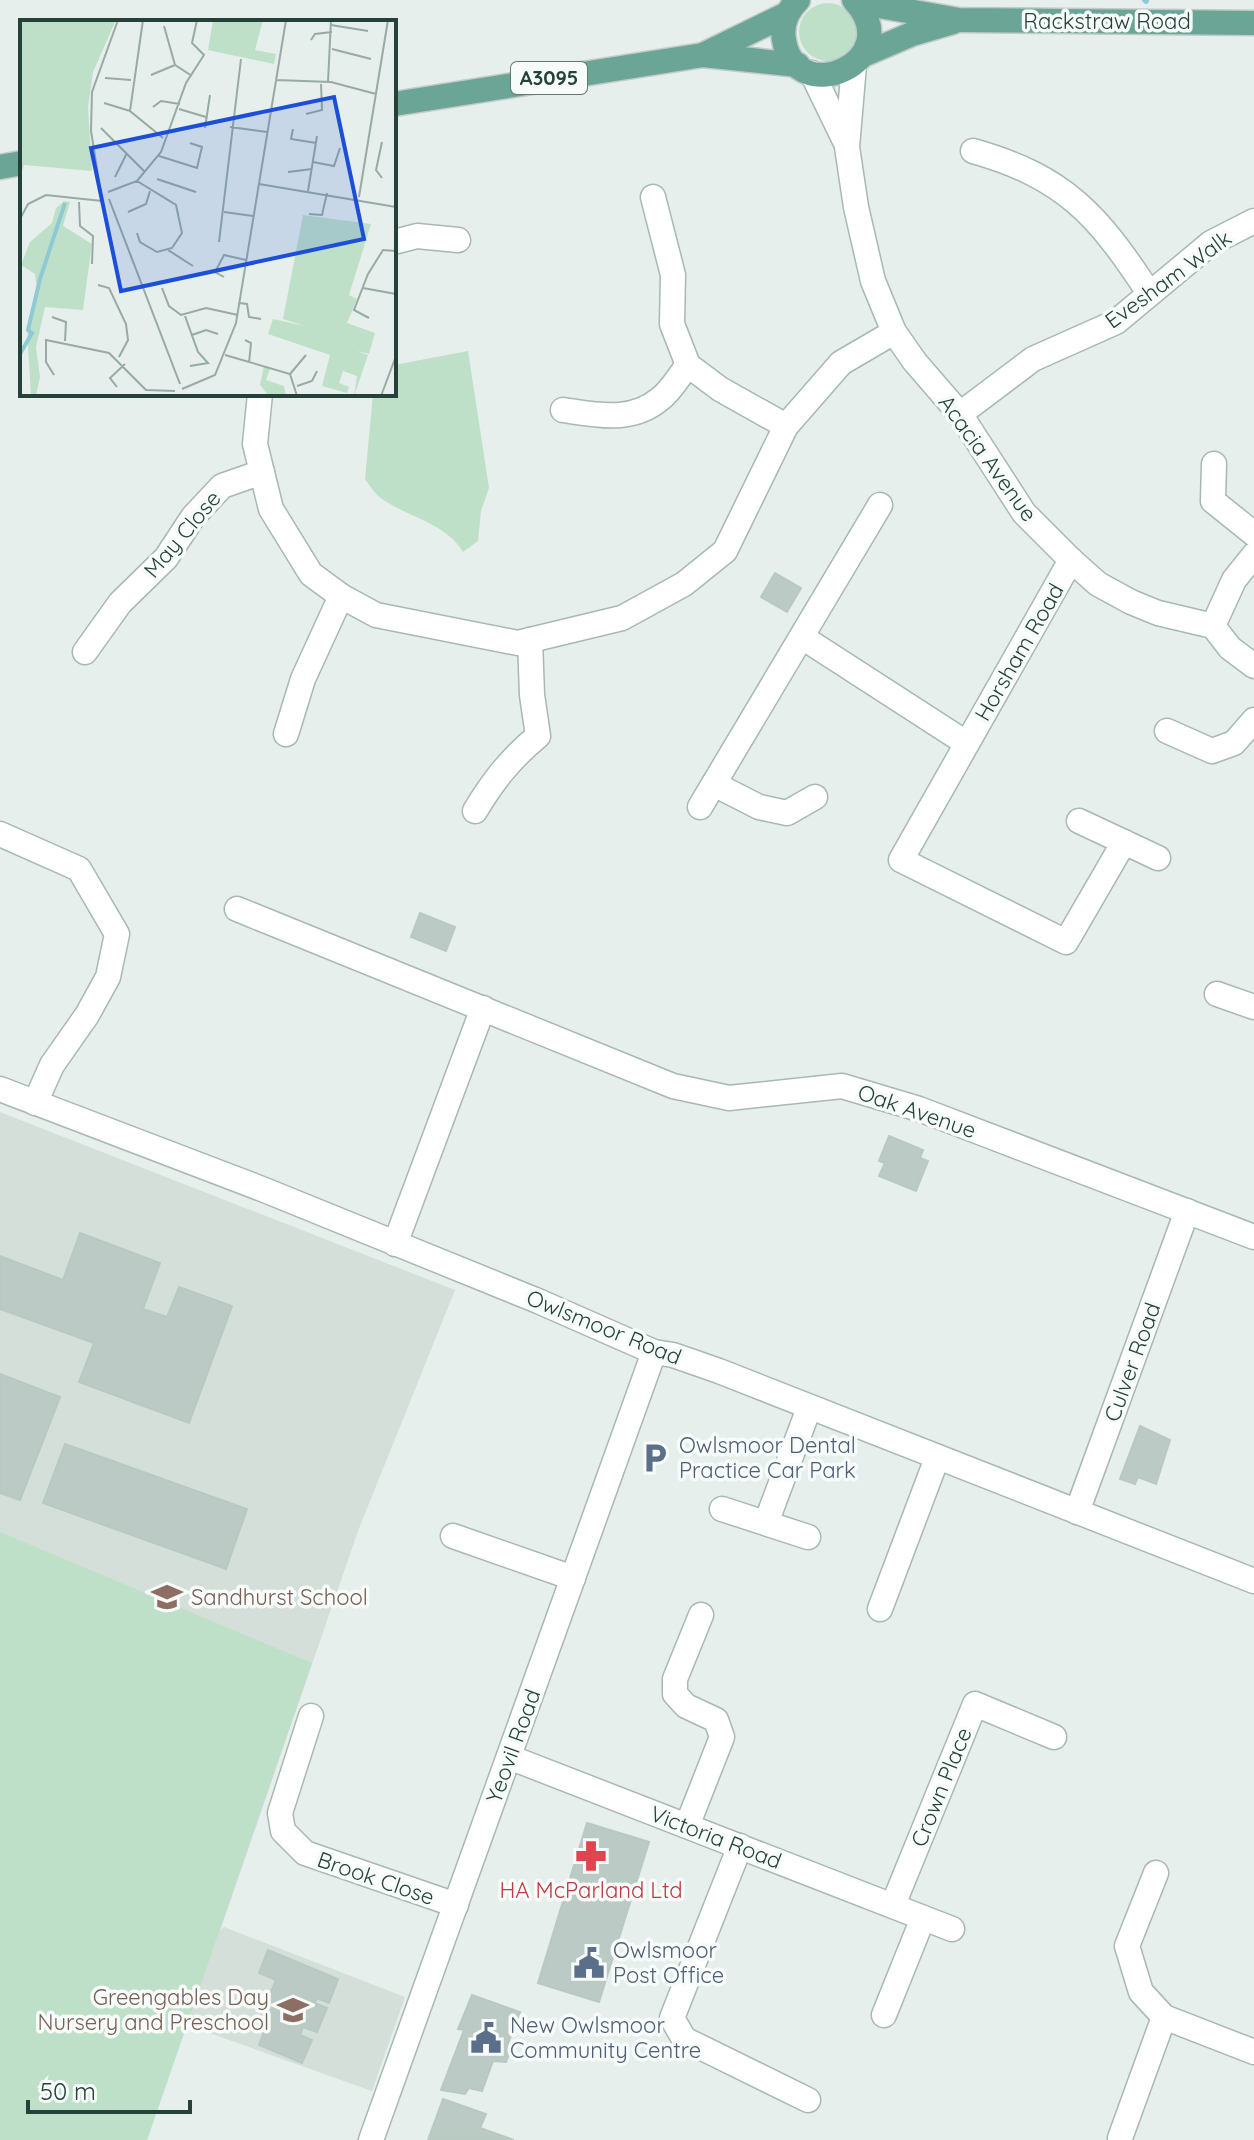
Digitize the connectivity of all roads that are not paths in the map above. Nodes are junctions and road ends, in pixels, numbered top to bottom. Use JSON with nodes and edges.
{"nodes":[{"id":1,"x":855,"y":1,"type":"edge"},
{"id":2,"x":793,"y":4,"type":"edge"},
{"id":3,"x":959,"y":20,"type":"junction"},
{"id":4,"x":1254,"y":23,"type":"edge"},
{"id":5,"x":703,"y":55,"type":"junction"},
{"id":6,"x":858,"y":60,"type":"junction"},
{"id":7,"x":805,"y":69,"type":"junction"},
{"id":8,"x":396,"y":104,"type":"edge"},
{"id":9,"x":847,"y":147,"type":"junction"},
{"id":10,"x":973,"y":151,"type":"dead end"},
{"id":11,"x":20,"y":163,"type":"edge"},
{"id":12,"x":0,"y":167,"type":"edge"},
{"id":13,"x":653,"y":197,"type":"dead end"},
{"id":14,"x":1254,"y":221,"type":"edge"},
{"id":15,"x":458,"y":240,"type":"dead end"},
{"id":16,"x":396,"y":241,"type":"edge"},
{"id":17,"x":1149,"y":293,"type":"junction"},
{"id":18,"x":894,"y":332,"type":"junction"},
{"id":19,"x":688,"y":365,"type":"junction"},
{"id":20,"x":260,"y":396,"type":"edge"},
{"id":21,"x":563,"y":410,"type":"dead end"},
{"id":22,"x":960,"y":414,"type":"junction"},
{"id":23,"x":786,"y":426,"type":"junction"},
{"id":24,"x":1214,"y":464,"type":"dead end"},
{"id":25,"x":262,"y":472,"type":"junction"},
{"id":26,"x":880,"y":505,"type":"dead end"},
{"id":27,"x":1254,"y":534,"type":"edge"},
{"id":28,"x":1254,"y":555,"type":"edge"},
{"id":29,"x":1071,"y":560,"type":"junction"},
{"id":30,"x":341,"y":596,"type":"junction"},
{"id":31,"x":1213,"y":626,"type":"junction"},
{"id":32,"x":802,"y":637,"type":"junction"},
{"id":33,"x":530,"y":640,"type":"junction"},
{"id":34,"x":85,"y":652,"type":"dead end"},
{"id":35,"x":1254,"y":666,"type":"edge"},
{"id":36,"x":1254,"y":720,"type":"edge"},
{"id":37,"x":1167,"y":731,"type":"dead end"},
{"id":38,"x":286,"y":734,"type":"dead end"},
{"id":39,"x":966,"y":743,"type":"junction"},
{"id":40,"x":714,"y":784,"type":"junction"},
{"id":41,"x":815,"y":797,"type":"dead end"},
{"id":42,"x":700,"y":807,"type":"dead end"},
{"id":43,"x":475,"y":811,"type":"dead end"},
{"id":44,"x":1079,"y":821,"type":"dead end"},
{"id":45,"x":0,"y":834,"type":"edge"},
{"id":46,"x":1124,"y":842,"type":"junction"},
{"id":47,"x":1158,"y":858,"type":"dead end"},
{"id":48,"x":237,"y":909,"type":"dead end"},
{"id":49,"x":1217,"y":994,"type":"dead end"},
{"id":50,"x":1254,"y":1007,"type":"edge"},
{"id":51,"x":483,"y":1008,"type":"junction"},
{"id":52,"x":0,"y":1089,"type":"edge"},
{"id":53,"x":35,"y":1103,"type":"junction"},
{"id":54,"x":1187,"y":1211,"type":"junction"},
{"id":55,"x":1254,"y":1237,"type":"edge"},
{"id":56,"x":395,"y":1244,"type":"junction"},
{"id":57,"x":654,"y":1352,"type":"junction"},
{"id":58,"x":809,"y":1408,"type":"junction"},
{"id":59,"x":937,"y":1458,"type":"junction"},
{"id":60,"x":722,"y":1509,"type":"dead end"},
{"id":61,"x":1077,"y":1512,"type":"junction"},
{"id":62,"x":766,"y":1523,"type":"junction"},
{"id":63,"x":453,"y":1536,"type":"dead end"},
{"id":64,"x":808,"y":1537,"type":"dead end"},
{"id":65,"x":573,"y":1578,"type":"junction"},
{"id":66,"x":1254,"y":1581,"type":"edge"},
{"id":67,"x":880,"y":1609,"type":"dead end"},
{"id":68,"x":701,"y":1615,"type":"dead end"},
{"id":69,"x":311,"y":1716,"type":"dead end"},
{"id":70,"x":1054,"y":1737,"type":"dead end"},
{"id":71,"x":509,"y":1757,"type":"junction"},
{"id":72,"x":687,"y":1826,"type":"junction"},
{"id":73,"x":740,"y":1846,"type":"junction"},
{"id":74,"x":1156,"y":1873,"type":"dead end"},
{"id":75,"x":456,"y":1905,"type":"junction"},
{"id":76,"x":893,"y":1905,"type":"junction"},
{"id":77,"x":923,"y":1918,"type":"junction"},
{"id":78,"x":952,"y":1929,"type":"dead end"},
{"id":79,"x":884,"y":2015,"type":"dead end"},
{"id":80,"x":1164,"y":2017,"type":"junction"},
{"id":81,"x":1254,"y":2052,"type":"edge"},
{"id":82,"x":808,"y":2100,"type":"dead end"},
{"id":83,"x":1120,"y":2138,"type":"dead end"},
{"id":84,"x":371,"y":2140,"type":"edge"}],
"edges":[{"from":1,"to":3,"type":"main road","name":"Rackstraw Road"},
{"from":1,"to":6,"type":"main road"},
{"from":2,"to":5,"type":"main road","number":"A3095"},
{"from":2,"to":7,"type":"main road"},
{"from":3,"to":4,"type":"main road","name":"Rackstraw Road"},
{"from":3,"to":6,"type":"main road","name":"Rackstraw Road"},
{"from":5,"to":7,"type":"main road","number":"A3095"},
{"from":5,"to":8,"type":"main road","number":"A3095"},
{"from":6,"to":7,"type":"main road","name":"Rackstraw Road"},
{"from":6,"to":9,"type":"street","name":"Acacia Avenue"},
{"from":7,"to":9,"type":"street","name":"Acacia Avenue"},
{"from":9,"to":18,"type":"street","name":"Acacia Avenue"},
{"from":10,"to":17,"type":"street"},
{"from":11,"to":12,"type":"main road"},
{"from":13,"to":19,"type":"street"},
{"from":14,"to":17,"type":"street","name":"Evesham Walk"},
{"from":15,"to":16,"type":"street"},
{"from":17,"to":22,"type":"street","name":"Evesham Walk"},
{"from":18,"to":22,"type":"street","name":"Acacia Avenue"},
{"from":18,"to":23,"type":"street"},
{"from":19,"to":21,"type":"street"},
{"from":19,"to":23,"type":"street"},
{"from":20,"to":25,"type":"street"},
{"from":22,"to":29,"type":"street","name":"Acacia Avenue"},
{"from":23,"to":33,"type":"street"},
{"from":24,"to":27,"type":"street"},
{"from":25,"to":30,"type":"street"},
{"from":25,"to":34,"type":"street","name":"May Close"},
{"from":26,"to":32,"type":"street"},
{"from":28,"to":31,"type":"street"},
{"from":29,"to":31,"type":"street","name":"Acacia Avenue"},
{"from":29,"to":39,"type":"street","name":"Horsham Road"},
{"from":30,"to":33,"type":"street"},
{"from":30,"to":38,"type":"street"},
{"from":31,"to":35,"type":"street"},
{"from":32,"to":39,"type":"street","name":"Horsham Road"},
{"from":32,"to":40,"type":"street"},
{"from":33,"to":43,"type":"street"},
{"from":36,"to":37,"type":"street"},
{"from":39,"to":46,"type":"street","name":"Horsham Road"},
{"from":40,"to":41,"type":"street"},
{"from":40,"to":42,"type":"street"},
{"from":44,"to":46,"type":"street"},
{"from":45,"to":53,"type":"street"},
{"from":46,"to":47,"type":"street"},
{"from":48,"to":51,"type":"street","name":"Oak Avenue"},
{"from":49,"to":50,"type":"street"},
{"from":51,"to":54,"type":"street","name":"Oak Avenue"},
{"from":51,"to":56,"type":"street"},
{"from":52,"to":53,"type":"street","name":"Owlsmoor Road"},
{"from":53,"to":56,"type":"street","name":"Owlsmoor Road"},
{"from":54,"to":55,"type":"street","name":"Oak Avenue"},
{"from":54,"to":61,"type":"street","name":"Culver Road"},
{"from":56,"to":57,"type":"street","name":"Owlsmoor Road"},
{"from":57,"to":58,"type":"street","name":"Owlsmoor Road"},
{"from":57,"to":65,"type":"street","name":"Yeovil Road"},
{"from":58,"to":59,"type":"street","name":"Owlsmoor Road"},
{"from":58,"to":62,"type":"street"},
{"from":59,"to":61,"type":"street","name":"Owlsmoor Road"},
{"from":59,"to":67,"type":"street"},
{"from":60,"to":62,"type":"street"},
{"from":61,"to":66,"type":"street","name":"Owlsmoor Road"},
{"from":62,"to":64,"type":"street"},
{"from":63,"to":65,"type":"street"},
{"from":65,"to":71,"type":"street","name":"Yeovil Road"},
{"from":68,"to":72,"type":"street"},
{"from":69,"to":75,"type":"street","name":"Brook Close"},
{"from":70,"to":76,"type":"street","name":"Crown Place"},
{"from":71,"to":72,"type":"street","name":"Victoria Road"},
{"from":71,"to":75,"type":"street","name":"Yeovil Road"},
{"from":72,"to":73,"type":"street","name":"Victoria Road"},
{"from":73,"to":76,"type":"street","name":"Victoria Road"},
{"from":73,"to":82,"type":"street"},
{"from":74,"to":80,"type":"street"},
{"from":75,"to":84,"type":"street","name":"Yeovil Road"},
{"from":76,"to":77,"type":"street","name":"Victoria Road"},
{"from":77,"to":78,"type":"street","name":"Victoria Road"},
{"from":77,"to":79,"type":"street"},
{"from":80,"to":81,"type":"street"},
{"from":80,"to":83,"type":"street"}]}
